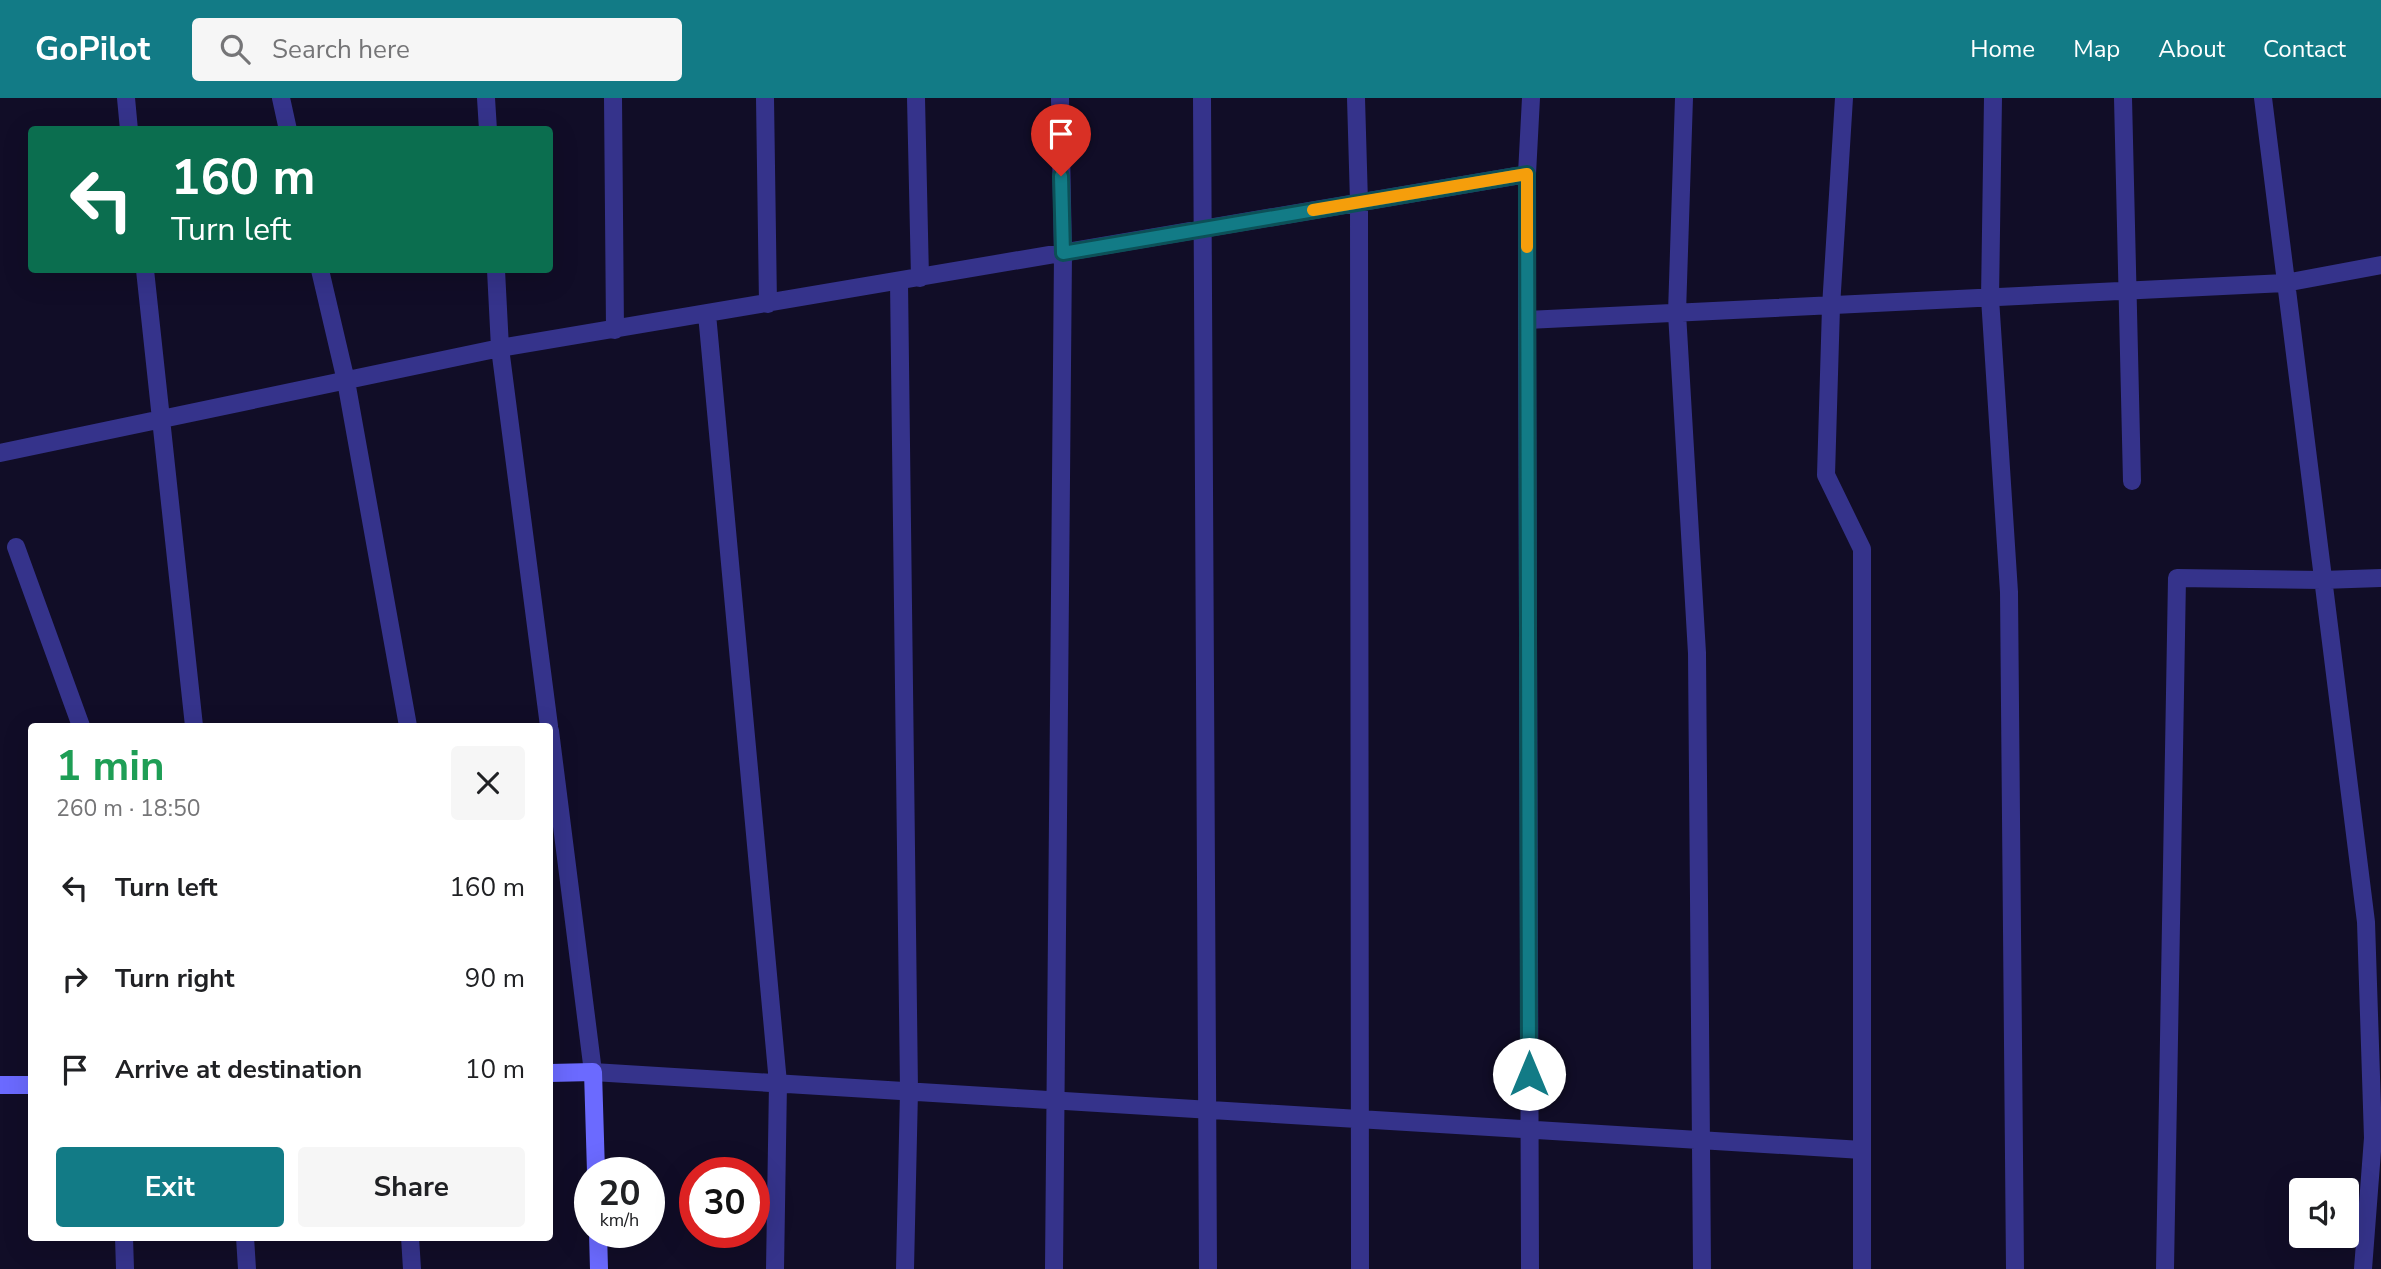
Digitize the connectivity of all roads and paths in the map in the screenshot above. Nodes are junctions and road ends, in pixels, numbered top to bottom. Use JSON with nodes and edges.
{"nodes":[{"id":1,"x":126,"y":98,"type":"edge"},
{"id":2,"x":281,"y":98,"type":"edge"},
{"id":3,"x":486,"y":98,"type":"edge"},
{"id":4,"x":613,"y":98,"type":"edge"},
{"id":5,"x":765,"y":98,"type":"edge"},
{"id":6,"x":916,"y":98,"type":"edge"},
{"id":7,"x":1060,"y":98,"type":"edge"},
{"id":8,"x":1202,"y":98,"type":"edge"},
{"id":9,"x":1356,"y":98,"type":"edge"},
{"id":10,"x":1531,"y":98,"type":"edge"},
{"id":11,"x":1684,"y":98,"type":"edge"},
{"id":12,"x":1844,"y":98,"type":"edge"},
{"id":13,"x":1993,"y":98,"type":"edge"},
{"id":14,"x":2123,"y":98,"type":"edge"},
{"id":15,"x":2263,"y":98,"type":"edge"},
{"id":16,"x":129,"y":126,"type":"edge"},
{"id":17,"x":287,"y":126,"type":"edge"},
{"id":18,"x":488,"y":126,"type":"edge"},
{"id":19,"x":1527,"y":174,"type":"junction"},
{"id":20,"x":1359,"y":202,"type":"junction"},
{"id":21,"x":1204,"y":229,"type":"junction"},
{"id":22,"x":1063,"y":253,"type":"junction"},
{"id":23,"x":2381,"y":265,"type":"edge"},
{"id":24,"x":145,"y":273,"type":"edge"},
{"id":25,"x":321,"y":273,"type":"edge"},
{"id":26,"x":496,"y":273,"type":"edge"},
{"id":27,"x":920,"y":278,"type":"junction"},
{"id":28,"x":898,"y":282,"type":"junction"},
{"id":29,"x":2284,"y":283,"type":"junction"},
{"id":30,"x":2128,"y":291,"type":"junction"},
{"id":31,"x":1990,"y":298,"type":"junction"},
{"id":32,"x":768,"y":304,"type":"junction"},
{"id":33,"x":1831,"y":307,"type":"junction"},
{"id":34,"x":1677,"y":313,"type":"junction"},
{"id":35,"x":706,"y":314,"type":"junction"},
{"id":36,"x":1527,"y":320,"type":"junction"},
{"id":37,"x":615,"y":330,"type":"junction"},
{"id":38,"x":500,"y":348,"type":"junction"},
{"id":39,"x":346,"y":381,"type":"junction"},
{"id":40,"x":162,"y":420,"type":"junction"},
{"id":41,"x":0,"y":453,"type":"edge"},
{"id":42,"x":2132,"y":481,"type":"dead end"},
{"id":43,"x":16,"y":547,"type":"dead end"},
{"id":44,"x":2381,"y":578,"type":"edge"},
{"id":45,"x":2322,"y":580,"type":"junction"},
{"id":46,"x":79,"y":723,"type":"edge"},
{"id":47,"x":194,"y":723,"type":"edge"},
{"id":48,"x":407,"y":723,"type":"edge"},
{"id":49,"x":548,"y":723,"type":"edge"},
{"id":50,"x":553,"y":760,"type":"edge"},
{"id":51,"x":2375,"y":1003,"type":"edge"},
{"id":52,"x":593,"y":1072,"type":"junction"},
{"id":53,"x":553,"y":1073,"type":"edge"},
{"id":54,"x":778,"y":1083,"type":"junction"},
{"id":55,"x":28,"y":1085,"type":"edge"},
{"id":56,"x":0,"y":1086,"type":"edge"},
{"id":57,"x":909,"y":1091,"type":"junction"},
{"id":58,"x":1055,"y":1100,"type":"junction"},
{"id":59,"x":1208,"y":1110,"type":"junction"},
{"id":60,"x":1360,"y":1119,"type":"junction"},
{"id":61,"x":1529,"y":1130,"type":"junction"},
{"id":62,"x":2377,"y":1138,"type":"edge"},
{"id":63,"x":1701,"y":1140,"type":"junction"},
{"id":64,"x":1862,"y":1150,"type":"junction"},
{"id":65,"x":596,"y":1157,"type":"edge"},
{"id":66,"x":124,"y":1241,"type":"edge"},
{"id":67,"x":245,"y":1241,"type":"edge"},
{"id":68,"x":410,"y":1241,"type":"edge"},
{"id":69,"x":598,"y":1248,"type":"edge"},
{"id":70,"x":125,"y":1269,"type":"edge"},
{"id":71,"x":247,"y":1269,"type":"edge"},
{"id":72,"x":412,"y":1269,"type":"edge"},
{"id":73,"x":598,"y":1269,"type":"edge"},
{"id":74,"x":775,"y":1269,"type":"edge"},
{"id":75,"x":905,"y":1269,"type":"edge"},
{"id":76,"x":1054,"y":1269,"type":"edge"},
{"id":77,"x":1208,"y":1269,"type":"edge"},
{"id":78,"x":1360,"y":1269,"type":"edge"},
{"id":79,"x":1530,"y":1269,"type":"edge"},
{"id":80,"x":1702,"y":1269,"type":"edge"},
{"id":81,"x":1862,"y":1269,"type":"edge"},
{"id":82,"x":2015,"y":1269,"type":"edge"},
{"id":83,"x":2165,"y":1269,"type":"edge"},
{"id":84,"x":2363,"y":1269,"type":"edge"}],
"edges":[{"from":1,"to":16,"type":"street"},
{"from":2,"to":17,"type":"street"},
{"from":3,"to":18,"type":"street"},
{"from":4,"to":37,"type":"street"},
{"from":5,"to":32,"type":"street"},
{"from":6,"to":27,"type":"street"},
{"from":7,"to":22,"type":"street"},
{"from":8,"to":21,"type":"street"},
{"from":9,"to":20,"type":"street"},
{"from":10,"to":19,"type":"street"},
{"from":11,"to":34,"type":"street"},
{"from":12,"to":33,"type":"street"},
{"from":13,"to":31,"type":"street"},
{"from":14,"to":30,"type":"street"},
{"from":15,"to":29,"type":"street"},
{"from":19,"to":20,"type":"street"},
{"from":19,"to":36,"type":"street"},
{"from":20,"to":21,"type":"street"},
{"from":20,"to":60,"type":"street"},
{"from":21,"to":22,"type":"street"},
{"from":21,"to":59,"type":"street"},
{"from":22,"to":27,"type":"street"},
{"from":22,"to":58,"type":"street"},
{"from":23,"to":29,"type":"street"},
{"from":24,"to":40,"type":"street"},
{"from":25,"to":39,"type":"street"},
{"from":26,"to":38,"type":"street"},
{"from":27,"to":28,"type":"street"},
{"from":28,"to":32,"type":"street"},
{"from":28,"to":57,"type":"street"},
{"from":29,"to":30,"type":"street"},
{"from":29,"to":45,"type":"street"},
{"from":30,"to":31,"type":"street"},
{"from":30,"to":42,"type":"street"},
{"from":31,"to":33,"type":"street"},
{"from":31,"to":82,"type":"street"},
{"from":32,"to":35,"type":"street"},
{"from":33,"to":34,"type":"street"},
{"from":33,"to":64,"type":"street"},
{"from":34,"to":36,"type":"street"},
{"from":34,"to":63,"type":"street"},
{"from":35,"to":37,"type":"street"},
{"from":35,"to":54,"type":"street"},
{"from":36,"to":61,"type":"street"},
{"from":37,"to":38,"type":"street"},
{"from":38,"to":39,"type":"street"},
{"from":38,"to":49,"type":"street"},
{"from":39,"to":40,"type":"street"},
{"from":39,"to":48,"type":"street"},
{"from":40,"to":41,"type":"street"},
{"from":40,"to":47,"type":"street"},
{"from":43,"to":46,"type":"street"},
{"from":44,"to":45,"type":"street"},
{"from":45,"to":51,"type":"street"},
{"from":45,"to":83,"type":"street"},
{"from":50,"to":52,"type":"street"},
{"from":51,"to":62,"type":"street"},
{"from":52,"to":53,"type":"street"},
{"from":52,"to":54,"type":"street"},
{"from":52,"to":65,"type":"street"},
{"from":54,"to":57,"type":"street"},
{"from":54,"to":74,"type":"street"},
{"from":55,"to":56,"type":"street"},
{"from":57,"to":58,"type":"street"},
{"from":57,"to":75,"type":"street"},
{"from":58,"to":59,"type":"street"},
{"from":58,"to":76,"type":"street"},
{"from":59,"to":60,"type":"street"},
{"from":59,"to":77,"type":"street"},
{"from":60,"to":61,"type":"street"},
{"from":60,"to":78,"type":"street"},
{"from":61,"to":63,"type":"street"},
{"from":61,"to":79,"type":"street"},
{"from":62,"to":84,"type":"street"},
{"from":63,"to":64,"type":"street"},
{"from":63,"to":80,"type":"street"},
{"from":64,"to":81,"type":"street"},
{"from":66,"to":70,"type":"street"},
{"from":67,"to":71,"type":"street"},
{"from":68,"to":72,"type":"street"},
{"from":69,"to":73,"type":"street"}]}
